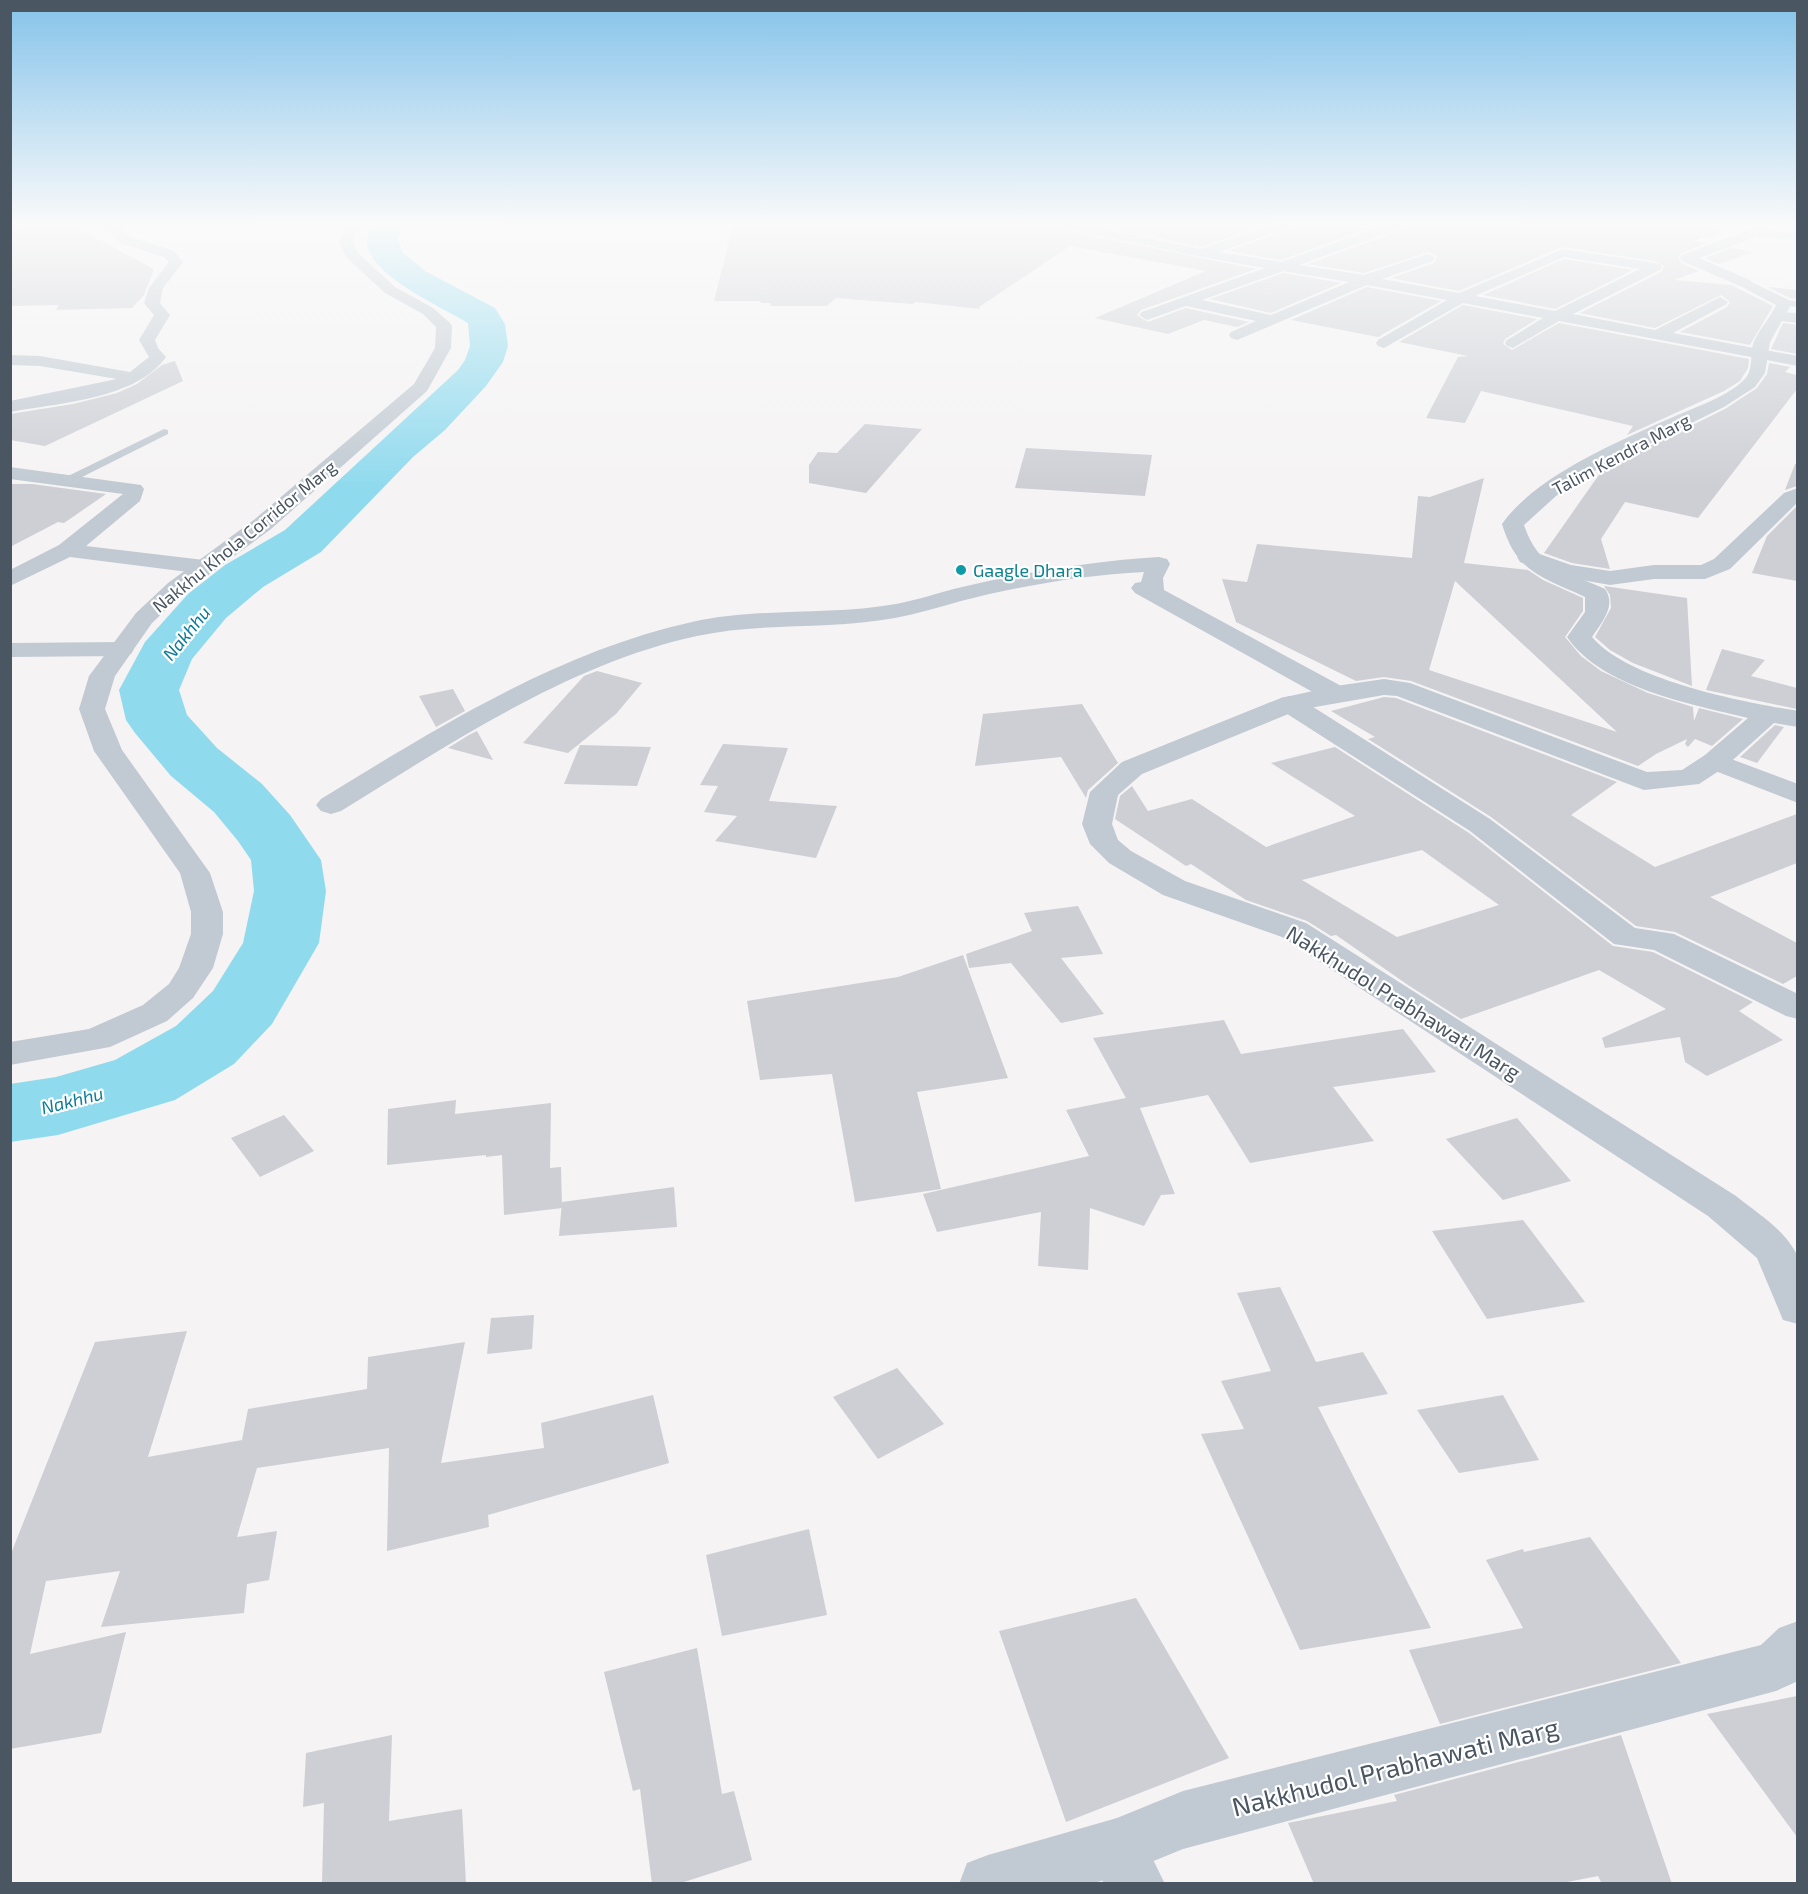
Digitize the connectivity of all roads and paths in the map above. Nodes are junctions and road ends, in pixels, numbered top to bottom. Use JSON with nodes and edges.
{"nodes":[{"id":1,"x":158,"y":310,"type":"edge"},
{"id":2,"x":428,"y":310,"type":"edge"},
{"id":3,"x":1160,"y":310,"type":"edge"},
{"id":4,"x":1225,"y":310,"type":"edge"},
{"id":5,"x":1295,"y":310,"type":"edge"},
{"id":6,"x":1439,"y":310,"type":"edge"},
{"id":7,"x":1522,"y":310,"type":"edge"},
{"id":8,"x":1568,"y":310,"type":"edge"},
{"id":9,"x":1704,"y":310,"type":"edge"},
{"id":10,"x":1790,"y":310,"type":"edge"},
{"id":11,"x":1147,"y":315,"type":"dead end"},
{"id":12,"x":1555,"y":317,"type":"junction"},
{"id":13,"x":1273,"y":320,"type":"junction"},
{"id":14,"x":1659,"y":334,"type":"junction"},
{"id":15,"x":1237,"y":335,"type":"dead end"},
{"id":16,"x":1384,"y":343,"type":"dead end"},
{"id":17,"x":1513,"y":343,"type":"dead end"},
{"id":18,"x":1762,"y":355,"type":"junction"},
{"id":19,"x":10,"y":360,"type":"edge"},
{"id":20,"x":1797,"y":361,"type":"edge"},
{"id":21,"x":134,"y":377,"type":"junction"},
{"id":22,"x":10,"y":406,"type":"edge"},
{"id":23,"x":164,"y":432,"type":"dead end"},
{"id":24,"x":10,"y":473,"type":"edge"},
{"id":25,"x":66,"y":480,"type":"junction"},
{"id":26,"x":1797,"y":494,"type":"edge"},
{"id":27,"x":67,"y":550,"type":"junction"},
{"id":28,"x":1528,"y":557,"type":"junction"},
{"id":29,"x":204,"y":567,"type":"junction"},
{"id":30,"x":10,"y":579,"type":"edge"},
{"id":31,"x":122,"y":648,"type":"junction"},
{"id":32,"x":10,"y":650,"type":"edge"},
{"id":33,"x":1336,"y":694,"type":"junction"},
{"id":34,"x":1290,"y":704,"type":"junction"},
{"id":35,"x":1766,"y":716,"type":"junction"},
{"id":36,"x":1797,"y":719,"type":"edge"},
{"id":37,"x":1715,"y":761,"type":"junction"},
{"id":38,"x":1797,"y":794,"type":"edge"},
{"id":39,"x":331,"y":805,"type":"dead end"},
{"id":40,"x":1797,"y":1008,"type":"edge"},
{"id":41,"x":10,"y":1054,"type":"edge"},
{"id":42,"x":1797,"y":1308,"type":"edge"},
{"id":43,"x":1797,"y":1645,"type":"edge"},
{"id":44,"x":1126,"y":1865,"type":"edge"},
{"id":45,"x":988,"y":1884,"type":"edge"}],
"edges":[{"from":1,"to":21,"type":"street"},
{"from":2,"to":29,"type":"street","name":"Nakkhu Khola Corridor Marg"},
{"from":3,"to":11,"type":"street"},
{"from":4,"to":13,"type":"street"},
{"from":5,"to":13,"type":"street"},
{"from":6,"to":16,"type":"street"},
{"from":7,"to":12,"type":"street"},
{"from":8,"to":12,"type":"street"},
{"from":9,"to":14,"type":"street"},
{"from":10,"to":18,"type":"street","name":"Talim Kendra Marg"},
{"from":12,"to":14,"type":"street"},
{"from":12,"to":17,"type":"street"},
{"from":13,"to":15,"type":"street"},
{"from":14,"to":18,"type":"street"},
{"from":18,"to":20,"type":"street"},
{"from":18,"to":28,"type":"street","name":"Talim Kendra Marg"},
{"from":19,"to":21,"type":"street"},
{"from":21,"to":22,"type":"street"},
{"from":23,"to":25,"type":"lane"},
{"from":24,"to":25,"type":"street"},
{"from":25,"to":27,"type":"street"},
{"from":26,"to":28,"type":"street"},
{"from":27,"to":29,"type":"street"},
{"from":27,"to":30,"type":"street"},
{"from":28,"to":35,"type":"street","name":"Talim Kendra Marg"},
{"from":29,"to":31,"type":"street","name":"Nakkhu Khola Corridor Marg"},
{"from":31,"to":32,"type":"street"},
{"from":31,"to":41,"type":"street","name":"Nakkhu Khola Corridor Marg"},
{"from":33,"to":34,"type":"street","name":"Nakkhudol Prabhawati Marg"},
{"from":33,"to":37,"type":"street","name":"Nakkhudol Prabhawati Marg"},
{"from":33,"to":39,"type":"street"},
{"from":34,"to":40,"type":"street"},
{"from":34,"to":42,"type":"street","name":"Nakkhudol Prabhawati Marg"},
{"from":35,"to":36,"type":"street","name":"Talim Kendra Marg"},
{"from":35,"to":37,"type":"street","name":"Nakkhudol Prabhawati Marg"},
{"from":37,"to":38,"type":"street"},
{"from":43,"to":44,"type":"street","name":"Nakkhudol Prabhawati Marg"},
{"from":44,"to":45,"type":"street","name":"Nakkhudol Prabhawati Marg"}]}
